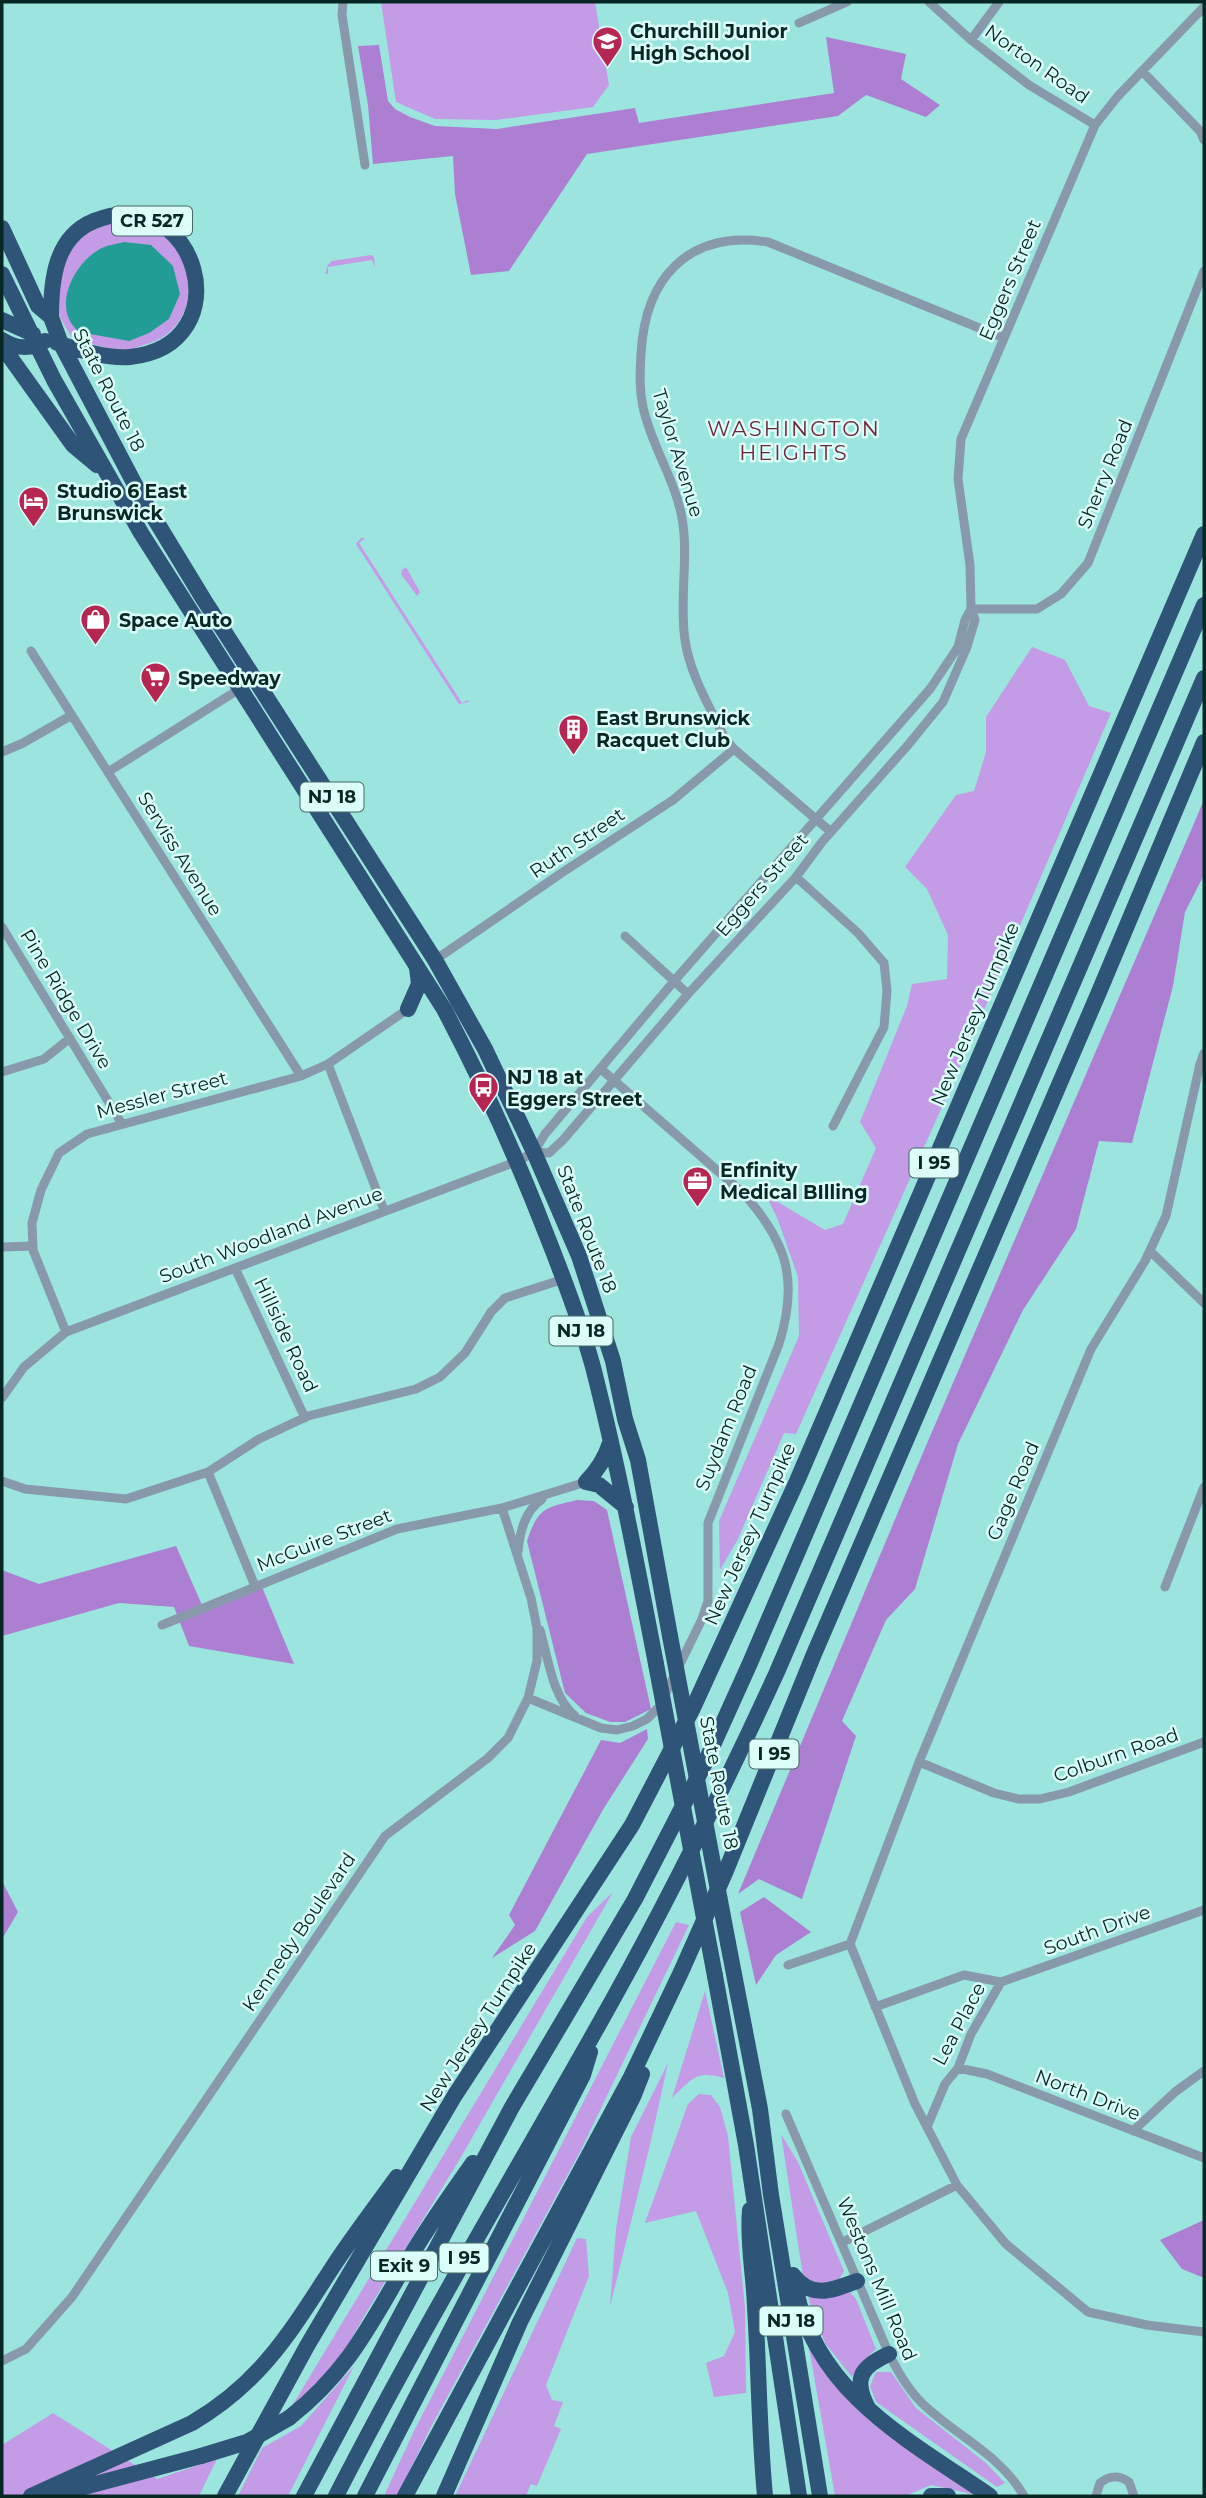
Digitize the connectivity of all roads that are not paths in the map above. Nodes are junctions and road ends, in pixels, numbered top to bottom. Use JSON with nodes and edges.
{"nodes":[{"id":1,"x":343,"y":2,"type":"edge"},
{"id":2,"x":847,"y":2,"type":"edge"},
{"id":3,"x":929,"y":2,"type":"edge"},
{"id":4,"x":999,"y":2,"type":"edge"},
{"id":5,"x":1204,"y":6,"type":"edge"},
{"id":6,"x":799,"y":23,"type":"dead end"},
{"id":7,"x":971,"y":40,"type":"junction"},
{"id":8,"x":1142,"y":71,"type":"junction"},
{"id":9,"x":1095,"y":125,"type":"junction"},
{"id":10,"x":1204,"y":140,"type":"edge"},
{"id":11,"x":365,"y":165,"type":"dead end"},
{"id":12,"x":2,"y":228,"type":"edge"},
{"id":13,"x":1204,"y":271,"type":"edge"},
{"id":14,"x":2,"y":274,"type":"edge"},
{"id":15,"x":2,"y":320,"type":"edge"},
{"id":16,"x":2,"y":333,"type":"edge"},
{"id":17,"x":44,"y":334,"type":"junction"},
{"id":18,"x":1004,"y":338,"type":"junction"},
{"id":19,"x":2,"y":340,"type":"edge"},
{"id":20,"x":2,"y":346,"type":"edge"},
{"id":21,"x":105,"y":471,"type":"junction"},
{"id":22,"x":1204,"y":534,"type":"edge"},
{"id":23,"x":1204,"y":605,"type":"edge"},
{"id":24,"x":971,"y":609,"type":"junction"},
{"id":25,"x":31,"y":651,"type":"dead end"},
{"id":26,"x":1204,"y":678,"type":"edge"},
{"id":27,"x":241,"y":688,"type":"junction"},
{"id":28,"x":72,"y":715,"type":"junction"},
{"id":29,"x":894,"y":731,"type":"junction"},
{"id":30,"x":1204,"y":742,"type":"edge"},
{"id":31,"x":908,"y":745,"type":"junction"},
{"id":32,"x":734,"y":749,"type":"junction"},
{"id":33,"x":2,"y":752,"type":"edge"},
{"id":34,"x":108,"y":772,"type":"junction"},
{"id":35,"x":816,"y":820,"type":"junction"},
{"id":36,"x":831,"y":832,"type":"junction"},
{"id":37,"x":796,"y":877,"type":"junction"},
{"id":38,"x":2,"y":927,"type":"edge"},
{"id":39,"x":625,"y":936,"type":"dead end"},
{"id":40,"x":435,"y":960,"type":"junction"},
{"id":41,"x":417,"y":968,"type":"junction"},
{"id":42,"x":675,"y":980,"type":"junction"},
{"id":43,"x":688,"y":993,"type":"junction"},
{"id":44,"x":408,"y":1009,"type":"junction"},
{"id":45,"x":444,"y":1009,"type":"junction"},
{"id":46,"x":70,"y":1038,"type":"junction"},
{"id":47,"x":1204,"y":1053,"type":"edge"},
{"id":48,"x":328,"y":1064,"type":"junction"},
{"id":49,"x":601,"y":1069,"type":"junction"},
{"id":50,"x":2,"y":1072,"type":"edge"},
{"id":51,"x":301,"y":1076,"type":"junction"},
{"id":52,"x":614,"y":1081,"type":"junction"},
{"id":53,"x":122,"y":1124,"type":"junction"},
{"id":54,"x":832,"y":1126,"type":"dead end"},
{"id":55,"x":534,"y":1152,"type":"junction"},
{"id":56,"x":518,"y":1161,"type":"junction"},
{"id":57,"x":384,"y":1210,"type":"junction"},
{"id":58,"x":33,"y":1246,"type":"junction"},
{"id":59,"x":2,"y":1247,"type":"edge"},
{"id":60,"x":1150,"y":1251,"type":"junction"},
{"id":61,"x":235,"y":1268,"type":"junction"},
{"id":62,"x":564,"y":1279,"type":"junction"},
{"id":63,"x":1204,"y":1303,"type":"edge"},
{"id":64,"x":66,"y":1332,"type":"junction"},
{"id":65,"x":2,"y":1398,"type":"edge"},
{"id":66,"x":305,"y":1418,"type":"junction"},
{"id":67,"x":610,"y":1443,"type":"junction"},
{"id":68,"x":208,"y":1472,"type":"junction"},
{"id":69,"x":2,"y":1481,"type":"edge"},
{"id":70,"x":586,"y":1482,"type":"junction"},
{"id":71,"x":1204,"y":1487,"type":"edge"},
{"id":72,"x":548,"y":1494,"type":"junction"},
{"id":73,"x":626,"y":1507,"type":"junction"},
{"id":74,"x":502,"y":1508,"type":"junction"},
{"id":75,"x":517,"y":1556,"type":"junction"},
{"id":76,"x":255,"y":1586,"type":"junction"},
{"id":77,"x":1165,"y":1587,"type":"dead end"},
{"id":78,"x":531,"y":1598,"type":"junction"},
{"id":79,"x":162,"y":1625,"type":"dead end"},
{"id":80,"x":528,"y":1698,"type":"junction"},
{"id":81,"x":582,"y":1721,"type":"junction"},
{"id":82,"x":1204,"y":1742,"type":"edge"},
{"id":83,"x":919,"y":1762,"type":"junction"},
{"id":84,"x":1204,"y":1910,"type":"edge"},
{"id":85,"x":850,"y":1944,"type":"junction"},
{"id":86,"x":788,"y":1965,"type":"dead end"},
{"id":87,"x":681,"y":1972,"type":"junction"},
{"id":88,"x":1001,"y":1982,"type":"junction"},
{"id":89,"x":875,"y":2007,"type":"junction"},
{"id":90,"x":599,"y":2024,"type":"junction"},
{"id":91,"x":958,"y":2068,"type":"junction"},
{"id":92,"x":1204,"y":2071,"type":"edge"},
{"id":93,"x":455,"y":2095,"type":"junction"},
{"id":94,"x":512,"y":2107,"type":"junction"},
{"id":95,"x":786,"y":2114,"type":"dead end"},
{"id":96,"x":927,"y":2127,"type":"junction"},
{"id":97,"x":1133,"y":2131,"type":"junction"},
{"id":98,"x":766,"y":2145,"type":"junction"},
{"id":99,"x":1204,"y":2158,"type":"edge"},
{"id":100,"x":752,"y":2180,"type":"junction"},
{"id":101,"x":957,"y":2185,"type":"junction"},
{"id":102,"x":843,"y":2242,"type":"junction"},
{"id":103,"x":793,"y":2275,"type":"junction"},
{"id":104,"x":857,"y":2281,"type":"junction"},
{"id":105,"x":1204,"y":2332,"type":"edge"},
{"id":106,"x":889,"y":2354,"type":"junction"},
{"id":107,"x":2,"y":2361,"type":"edge"},
{"id":108,"x":869,"y":2410,"type":"junction"},
{"id":109,"x":31,"y":2496,"type":"edge"},
{"id":110,"x":51,"y":2496,"type":"edge"},
{"id":111,"x":225,"y":2496,"type":"edge"},
{"id":112,"x":304,"y":2496,"type":"edge"},
{"id":113,"x":336,"y":2496,"type":"edge"},
{"id":114,"x":365,"y":2496,"type":"edge"},
{"id":115,"x":405,"y":2496,"type":"edge"},
{"id":116,"x":444,"y":2496,"type":"edge"},
{"id":117,"x":765,"y":2496,"type":"edge"},
{"id":118,"x":799,"y":2496,"type":"edge"},
{"id":119,"x":820,"y":2496,"type":"edge"},
{"id":120,"x":931,"y":2496,"type":"edge"},
{"id":121,"x":948,"y":2496,"type":"edge"},
{"id":122,"x":990,"y":2496,"type":"edge"},
{"id":123,"x":1024,"y":2496,"type":"edge"},
{"id":124,"x":1096,"y":2496,"type":"edge"},
{"id":125,"x":1134,"y":2496,"type":"edge"}],
"edges":[{"from":1,"to":11,"type":"street"},
{"from":2,"to":6,"type":"street"},
{"from":3,"to":7,"type":"street","name":"Norton Road"},
{"from":4,"to":7,"type":"street"},
{"from":5,"to":8,"type":"street","name":"Eggers Street"},
{"from":7,"to":9,"type":"street","name":"Norton Road"},
{"from":8,"to":9,"type":"street","name":"Eggers Street"},
{"from":8,"to":10,"type":"street"},
{"from":9,"to":18,"type":"street","name":"Eggers Street"},
{"from":12,"to":17,"type":"highway","name":"State Route 18","number":"NJ 18"},
{"from":13,"to":24,"type":"street","name":"Sherry Road"},
{"from":14,"to":17,"type":"highway","name":"State Route 18","number":"NJ 18"},
{"from":15,"to":17,"type":"highway","number":"CR 527"},
{"from":16,"to":17,"type":"highway"},
{"from":17,"to":17,"type":"highway","number":"CR 527"},
{"from":17,"to":19,"type":"highway"},
{"from":17,"to":21,"type":"highway","name":"State Route 18","number":"NJ 18"},
{"from":17,"to":40,"type":"highway","name":"State Route 18","number":"NJ 18"},
{"from":18,"to":24,"type":"street","name":"Eggers Street"},
{"from":18,"to":32,"type":"street","name":"Taylor Avenue"},
{"from":20,"to":21,"type":"highway"},
{"from":21,"to":27,"type":"highway","name":"State Route 18","number":"NJ 18"},
{"from":22,"to":93,"type":"highway","name":"New Jersey Turnpike","number":"I 95"},
{"from":23,"to":94,"type":"highway","number":"I 95"},
{"from":24,"to":29,"type":"street","name":"Eggers Street"},
{"from":24,"to":31,"type":"street","name":"Eggers Street"},
{"from":25,"to":28,"type":"street","name":"Serviss Avenue"},
{"from":26,"to":90,"type":"highway","number":"I 95"},
{"from":27,"to":34,"type":"street"},
{"from":27,"to":41,"type":"highway","name":"State Route 18","number":"NJ 18"},
{"from":28,"to":33,"type":"street"},
{"from":28,"to":34,"type":"street","name":"Serviss Avenue"},
{"from":29,"to":31,"type":"street"},
{"from":29,"to":35,"type":"street","name":"Eggers Street"},
{"from":30,"to":87,"type":"highway","number":"I 95"},
{"from":31,"to":36,"type":"street","name":"Eggers Street"},
{"from":32,"to":35,"type":"street","name":"Taylor Avenue"},
{"from":32,"to":40,"type":"street","name":"Ruth Street"},
{"from":34,"to":51,"type":"street","name":"Serviss Avenue"},
{"from":35,"to":36,"type":"street","name":"Taylor Avenue"},
{"from":35,"to":42,"type":"street","name":"Eggers Street"},
{"from":36,"to":37,"type":"street","name":"Eggers Street"},
{"from":37,"to":43,"type":"street","name":"Eggers Street"},
{"from":37,"to":54,"type":"street"},
{"from":38,"to":46,"type":"street","name":"Pine Ridge Drive"},
{"from":39,"to":42,"type":"street"},
{"from":40,"to":55,"type":"highway","name":"State Route 18","number":"NJ 18"},
{"from":41,"to":44,"type":"highway"},
{"from":41,"to":45,"type":"highway","name":"State Route 18","number":"NJ 18"},
{"from":42,"to":43,"type":"street"},
{"from":42,"to":49,"type":"street","name":"Eggers Street"},
{"from":43,"to":52,"type":"street","name":"Eggers Street"},
{"from":44,"to":45,"type":"highway"},
{"from":44,"to":48,"type":"street","name":"Messler Street"},
{"from":45,"to":56,"type":"highway","name":"State Route 18","number":"NJ 18"},
{"from":46,"to":50,"type":"street"},
{"from":46,"to":53,"type":"street","name":"Pine Ridge Drive"},
{"from":47,"to":60,"type":"street","name":"Gage Road"},
{"from":48,"to":51,"type":"street","name":"Messler Street"},
{"from":48,"to":57,"type":"street"},
{"from":49,"to":52,"type":"street","name":"Suydam Road"},
{"from":49,"to":55,"type":"street","name":"Eggers Street"},
{"from":51,"to":53,"type":"street","name":"Messler Street"},
{"from":52,"to":55,"type":"street","name":"Eggers Street"},
{"from":52,"to":81,"type":"street","name":"Suydam Road"},
{"from":53,"to":58,"type":"street","name":"Messler Street"},
{"from":55,"to":56,"type":"street","name":"Eggers Street"},
{"from":55,"to":98,"type":"highway","name":"State Route 18","number":"NJ 18","bridge":true},
{"from":56,"to":57,"type":"street","name":"South Woodland Avenue"},
{"from":56,"to":62,"type":"highway","name":"State Route 18","number":"NJ 18"},
{"from":57,"to":61,"type":"street","name":"South Woodland Avenue"},
{"from":58,"to":59,"type":"street"},
{"from":58,"to":64,"type":"street","name":"Messler Street"},
{"from":60,"to":63,"type":"street"},
{"from":60,"to":83,"type":"street","name":"Gage Road"},
{"from":61,"to":64,"type":"street","name":"South Woodland Avenue"},
{"from":61,"to":66,"type":"street","name":"Hillside Road"},
{"from":62,"to":66,"type":"street"},
{"from":62,"to":67,"type":"highway","name":"State Route 18","number":"NJ 18"},
{"from":64,"to":65,"type":"street","name":"South Woodland Avenue"},
{"from":66,"to":68,"type":"street"},
{"from":67,"to":70,"type":"highway"},
{"from":67,"to":73,"type":"highway","name":"State Route 18","number":"NJ 18"},
{"from":68,"to":69,"type":"street"},
{"from":68,"to":76,"type":"street"},
{"from":70,"to":72,"type":"street","name":"McGuire Street"},
{"from":70,"to":73,"type":"highway"},
{"from":71,"to":77,"type":"street"},
{"from":72,"to":74,"type":"street","name":"McGuire Street"},
{"from":72,"to":75,"type":"street"},
{"from":73,"to":100,"type":"highway","name":"State Route 18","number":"NJ 18","bridge":true},
{"from":74,"to":75,"type":"street","name":"Kennedy Boulevard"},
{"from":74,"to":76,"type":"street","name":"McGuire Street"},
{"from":75,"to":78,"type":"street","name":"Kennedy Boulevard"},
{"from":76,"to":79,"type":"street","name":"McGuire Street"},
{"from":78,"to":80,"type":"street","name":"Kennedy Boulevard"},
{"from":78,"to":81,"type":"street"},
{"from":80,"to":81,"type":"street","name":"Suydam Road"},
{"from":80,"to":107,"type":"street","name":"Kennedy Boulevard"},
{"from":82,"to":83,"type":"street","name":"Colburn Road"},
{"from":83,"to":85,"type":"street","name":"Gage Road"},
{"from":84,"to":88,"type":"street","name":"South Drive"},
{"from":85,"to":86,"type":"street"},
{"from":85,"to":89,"type":"street"},
{"from":87,"to":115,"type":"highway","number":"I 95"},
{"from":87,"to":116,"type":"highway"},
{"from":88,"to":89,"type":"street","name":"Lea Place"},
{"from":88,"to":91,"type":"street","name":"Lea Place"},
{"from":89,"to":96,"type":"street"},
{"from":90,"to":113,"type":"highway","number":"I 95"},
{"from":90,"to":114,"type":"highway"},
{"from":91,"to":96,"type":"street","name":"Lea Place"},
{"from":91,"to":97,"type":"street","name":"North Drive"},
{"from":92,"to":97,"type":"street"},
{"from":93,"to":109,"type":"highway"},
{"from":93,"to":111,"type":"highway","name":"New Jersey Turnpike","number":"I 95"},
{"from":94,"to":110,"type":"highway","number":"Exit 9","bridge":true},
{"from":94,"to":112,"type":"highway","number":"I 95"},
{"from":95,"to":102,"type":"street","name":"Westons Mill Road"},
{"from":96,"to":101,"type":"street"},
{"from":97,"to":99,"type":"street","name":"North Drive"},
{"from":98,"to":103,"type":"highway"},
{"from":98,"to":119,"type":"highway","name":"State Route 18","number":"NJ 18"},
{"from":100,"to":117,"type":"highway"},
{"from":100,"to":118,"type":"highway","name":"State Route 18","number":"NJ 18"},
{"from":101,"to":102,"type":"street"},
{"from":101,"to":105,"type":"street"},
{"from":102,"to":104,"type":"street","name":"Westons Mill Road"},
{"from":103,"to":104,"type":"highway"},
{"from":103,"to":108,"type":"highway"},
{"from":104,"to":106,"type":"street","name":"Westons Mill Road"},
{"from":106,"to":108,"type":"highway"},
{"from":106,"to":123,"type":"street","name":"Westons Mill Road"},
{"from":108,"to":122,"type":"highway"},
{"from":120,"to":121,"type":"highway"},
{"from":124,"to":125,"type":"street"}]}
